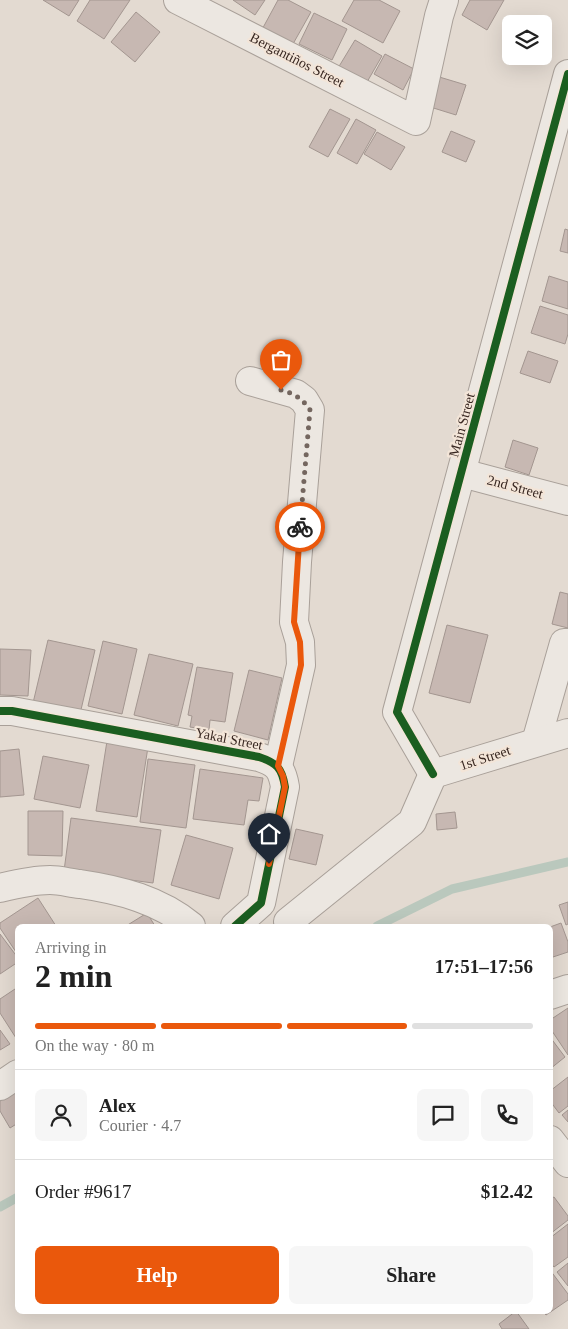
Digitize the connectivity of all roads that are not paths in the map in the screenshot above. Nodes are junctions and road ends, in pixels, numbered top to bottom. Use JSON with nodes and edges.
{"nodes":[{"id":1,"x":178,"y":0,"type":"edge"},
{"id":2,"x":444,"y":0,"type":"edge"},
{"id":3,"x":568,"y":74,"type":"edge"},
{"id":4,"x":250,"y":381,"type":"dead end"},
{"id":5,"x":462,"y":473,"type":"junction"},
{"id":6,"x":568,"y":501,"type":"edge"},
{"id":7,"x":568,"y":643,"type":"edge"},
{"id":8,"x":0,"y":711,"type":"edge"},
{"id":9,"x":568,"y":733,"type":"edge"},
{"id":10,"x":536,"y":742,"type":"junction"},
{"id":11,"x":278,"y":766,"type":"junction"},
{"id":12,"x":433,"y":774,"type":"junction"},
{"id":13,"x":0,"y":888,"type":"edge"},
{"id":14,"x":261,"y":903,"type":"junction"},
{"id":15,"x":189,"y":924,"type":"edge"},
{"id":16,"x":236,"y":924,"type":"edge"},
{"id":17,"x":291,"y":924,"type":"edge"},
{"id":18,"x":568,"y":990,"type":"edge"},
{"id":19,"x":553,"y":994,"type":"edge"},
{"id":20,"x":15,"y":1076,"type":"edge"},
{"id":21,"x":0,"y":1086,"type":"edge"},
{"id":22,"x":553,"y":1144,"type":"edge"},
{"id":23,"x":568,"y":1163,"type":"edge"}],
"edges":[{"from":1,"to":2,"type":"street","name":"Bergantiños Street"},
{"from":3,"to":5,"type":"street","name":"Main Street"},
{"from":4,"to":11,"type":"street"},
{"from":5,"to":6,"type":"street","name":"2nd Street"},
{"from":5,"to":12,"type":"street","name":"Main Street"},
{"from":7,"to":10,"type":"street"},
{"from":8,"to":11,"type":"street","name":"Yakal Street"},
{"from":9,"to":10,"type":"street","name":"1st Street"},
{"from":10,"to":12,"type":"street","name":"1st Street"},
{"from":11,"to":14,"type":"street"},
{"from":12,"to":17,"type":"street"},
{"from":13,"to":15,"type":"street"},
{"from":14,"to":16,"type":"street"},
{"from":14,"to":17,"type":"street"},
{"from":18,"to":19,"type":"street"},
{"from":20,"to":21,"type":"street"},
{"from":22,"to":23,"type":"street"}]}
